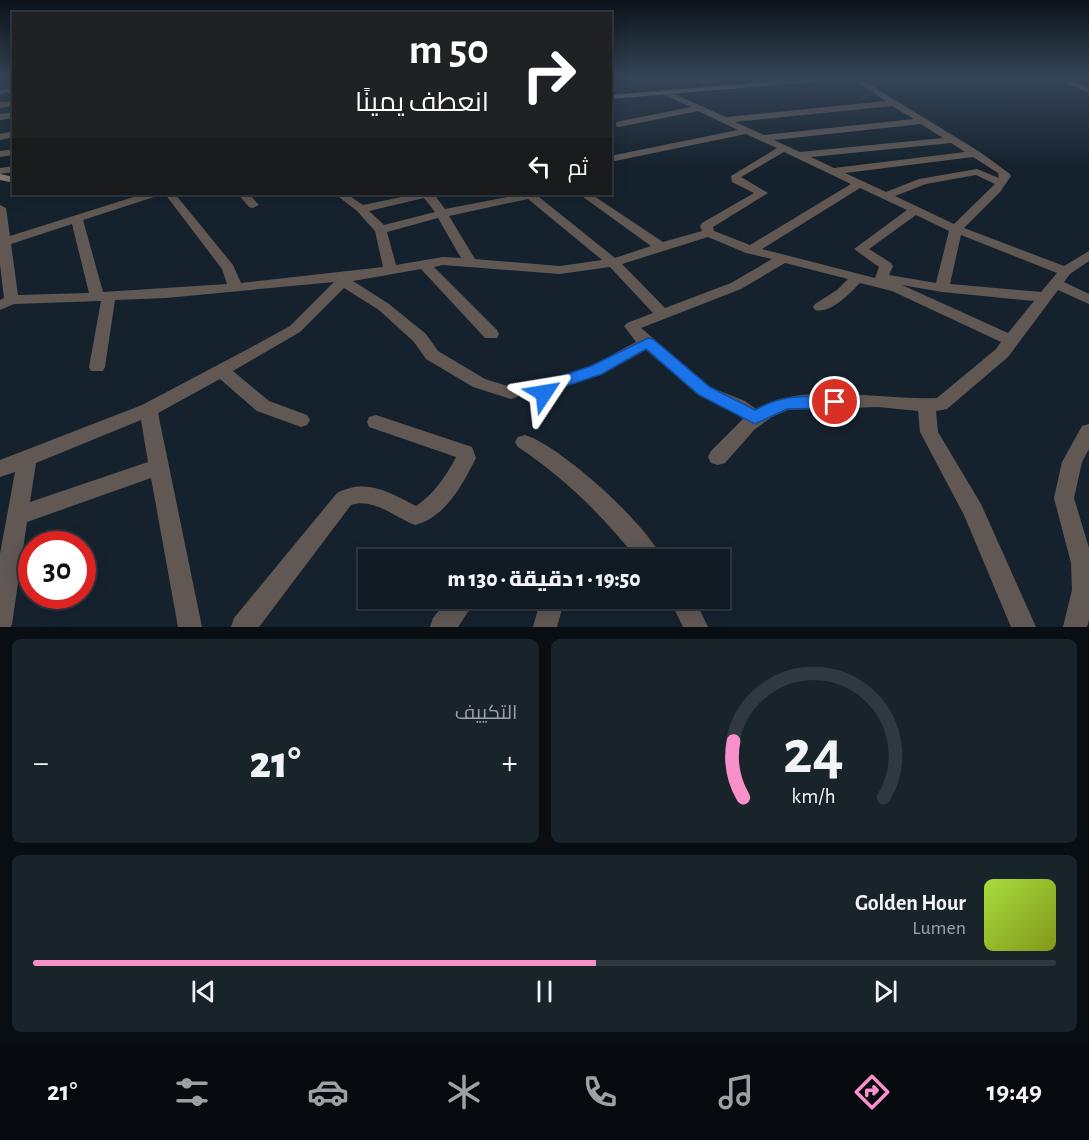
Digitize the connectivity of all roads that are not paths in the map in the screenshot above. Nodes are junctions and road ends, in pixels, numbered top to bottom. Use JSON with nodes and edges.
{"nodes":[{"id":1,"x":852,"y":107,"type":"edge"},
{"id":2,"x":902,"y":107,"type":"edge"},
{"id":3,"x":700,"y":108,"type":"joint"},
{"id":4,"x":862,"y":114,"type":"dead end"},
{"id":5,"x":725,"y":120,"type":"junction"},
{"id":6,"x":923,"y":121,"type":"junction"},
{"id":7,"x":619,"y":124,"type":"dead end"},
{"id":8,"x":744,"y":129,"type":"junction"},
{"id":9,"x":762,"y":138,"type":"junction"},
{"id":10,"x":954,"y":140,"type":"junction"},
{"id":11,"x":784,"y":148,"type":"junction"},
{"id":12,"x":976,"y":154,"type":"junction"},
{"id":13,"x":798,"y":155,"type":"junction"},
{"id":14,"x":612,"y":159,"type":"edge"},
{"id":15,"x":831,"y":171,"type":"junction"},
{"id":16,"x":1002,"y":183,"type":"junction"},
{"id":17,"x":859,"y":184,"type":"junction"},
{"id":18,"x":150,"y":195,"type":"edge"},
{"id":19,"x":171,"y":195,"type":"edge"},
{"id":20,"x":244,"y":195,"type":"edge"},
{"id":21,"x":341,"y":195,"type":"edge"},
{"id":22,"x":423,"y":195,"type":"edge"},
{"id":23,"x":428,"y":195,"type":"edge"},
{"id":24,"x":528,"y":195,"type":"edge"},
{"id":25,"x":534,"y":195,"type":"edge"},
{"id":26,"x":585,"y":195,"type":"edge"},
{"id":27,"x":886,"y":196,"type":"junction"},
{"id":28,"x":253,"y":205,"type":"dead end"},
{"id":29,"x":361,"y":209,"type":"junction"},
{"id":30,"x":0,"y":210,"type":"edge"},
{"id":31,"x":915,"y":210,"type":"junction"},
{"id":32,"x":441,"y":214,"type":"junction"},
{"id":33,"x":76,"y":218,"type":"junction"},
{"id":34,"x":956,"y":229,"type":"junction"},
{"id":35,"x":381,"y":230,"type":"junction"},
{"id":36,"x":708,"y":233,"type":"junction"},
{"id":37,"x":2,"y":242,"type":"edge"},
{"id":38,"x":662,"y":247,"type":"junction"},
{"id":39,"x":751,"y":250,"type":"junction"},
{"id":40,"x":1089,"y":255,"type":"edge"},
{"id":41,"x":784,"y":258,"type":"junction"},
{"id":42,"x":470,"y":263,"type":"junction"},
{"id":43,"x":424,"y":264,"type":"junction"},
{"id":44,"x":613,"y":264,"type":"junction"},
{"id":45,"x":390,"y":268,"type":"junction"},
{"id":46,"x":1065,"y":272,"type":"junction"},
{"id":47,"x":858,"y":277,"type":"junction"},
{"id":48,"x":347,"y":278,"type":"junction"},
{"id":49,"x":881,"y":279,"type":"junction"},
{"id":50,"x":1055,"y":283,"type":"junction"},
{"id":51,"x":234,"y":286,"type":"junction"},
{"id":52,"x":942,"y":288,"type":"junction"},
{"id":53,"x":103,"y":295,"type":"junction"},
{"id":54,"x":1043,"y":297,"type":"junction"},
{"id":55,"x":1089,"y":300,"type":"edge"},
{"id":56,"x":5,"y":303,"type":"edge"},
{"id":57,"x":820,"y":307,"type":"dead end"},
{"id":58,"x":662,"y":313,"type":"junction"},
{"id":59,"x":491,"y":334,"type":"dead end"},
{"id":60,"x":1011,"y":339,"type":"junction"},
{"id":61,"x":648,"y":342,"type":"junction"},
{"id":62,"x":97,"y":367,"type":"dead end"},
{"id":63,"x":221,"y":370,"type":"junction"},
{"id":64,"x":511,"y":393,"type":"dead end"},
{"id":65,"x":544,"y":393,"type":"dead end"},
{"id":66,"x":926,"y":405,"type":"junction"},
{"id":67,"x":148,"y":410,"type":"junction"},
{"id":68,"x":755,"y":418,"type":"junction"},
{"id":69,"x":301,"y":420,"type":"dead end"},
{"id":70,"x":376,"y":422,"type":"dead end"},
{"id":71,"x":1089,"y":431,"type":"edge"},
{"id":72,"x":525,"y":442,"type":"dead end"},
{"id":73,"x":718,"y":457,"type":"dead end"},
{"id":74,"x":27,"y":458,"type":"junction"},
{"id":75,"x":159,"y":467,"type":"junction"},
{"id":76,"x":0,"y":469,"type":"edge"},
{"id":77,"x":17,"y":516,"type":"junction"},
{"id":78,"x":642,"y":549,"type":"edge"},
{"id":79,"x":456,"y":609,"type":"edge"},
{"id":80,"x":550,"y":609,"type":"edge"},
{"id":81,"x":687,"y":609,"type":"edge"},
{"id":82,"x":0,"y":624,"type":"edge"},
{"id":83,"x":190,"y":627,"type":"edge"},
{"id":84,"x":243,"y":627,"type":"edge"},
{"id":85,"x":442,"y":627,"type":"edge"},
{"id":86,"x":545,"y":627,"type":"edge"},
{"id":87,"x":696,"y":627,"type":"edge"},
{"id":88,"x":1024,"y":627,"type":"edge"},
{"id":89,"x":1075,"y":627,"type":"edge"}],
"edges":[{"from":1,"to":5,"type":"street"},
{"from":2,"to":6,"type":"street"},
{"from":3,"to":5,"type":"street"},
{"from":3,"to":7,"type":"street"},
{"from":4,"to":8,"type":"street"},
{"from":5,"to":8,"type":"street"},
{"from":6,"to":9,"type":"street"},
{"from":6,"to":10,"type":"street"},
{"from":8,"to":9,"type":"street"},
{"from":8,"to":14,"type":"street"},
{"from":9,"to":11,"type":"street"},
{"from":10,"to":12,"type":"street"},
{"from":10,"to":13,"type":"street"},
{"from":11,"to":13,"type":"street"},
{"from":11,"to":36,"type":"street"},
{"from":12,"to":15,"type":"street"},
{"from":12,"to":16,"type":"street"},
{"from":13,"to":15,"type":"street"},
{"from":15,"to":17,"type":"street"},
{"from":16,"to":27,"type":"street"},
{"from":16,"to":34,"type":"street"},
{"from":17,"to":27,"type":"street"},
{"from":17,"to":39,"type":"street"},
{"from":18,"to":33,"type":"street"},
{"from":19,"to":51,"type":"street"},
{"from":20,"to":28,"type":"street"},
{"from":21,"to":29,"type":"street"},
{"from":22,"to":29,"type":"street"},
{"from":23,"to":32,"type":"street"},
{"from":24,"to":32,"type":"street"},
{"from":25,"to":44,"type":"street"},
{"from":26,"to":38,"type":"street"},
{"from":27,"to":31,"type":"street"},
{"from":29,"to":35,"type":"street"},
{"from":30,"to":37,"type":"street"},
{"from":31,"to":34,"type":"street"},
{"from":31,"to":49,"type":"street"},
{"from":32,"to":35,"type":"street"},
{"from":32,"to":42,"type":"street"},
{"from":33,"to":37,"type":"street"},
{"from":33,"to":53,"type":"street"},
{"from":34,"to":46,"type":"street"},
{"from":34,"to":52,"type":"street"},
{"from":35,"to":45,"type":"street"},
{"from":36,"to":38,"type":"street"},
{"from":36,"to":39,"type":"street"},
{"from":37,"to":56,"type":"street"},
{"from":38,"to":44,"type":"street"},
{"from":39,"to":41,"type":"street"},
{"from":40,"to":46,"type":"street"},
{"from":41,"to":47,"type":"street"},
{"from":41,"to":58,"type":"street"},
{"from":42,"to":43,"type":"street"},
{"from":42,"to":44,"type":"street"},
{"from":43,"to":45,"type":"street"},
{"from":43,"to":59,"type":"street"},
{"from":44,"to":58,"type":"street"},
{"from":45,"to":48,"type":"street"},
{"from":46,"to":50,"type":"street"},
{"from":47,"to":49,"type":"street"},
{"from":47,"to":57,"type":"street"},
{"from":48,"to":51,"type":"street"},
{"from":48,"to":63,"type":"street"},
{"from":48,"to":64,"type":"street"},
{"from":49,"to":52,"type":"street"},
{"from":49,"to":60,"type":"street"},
{"from":50,"to":54,"type":"street"},
{"from":50,"to":55,"type":"street"},
{"from":51,"to":53,"type":"street"},
{"from":52,"to":54,"type":"street"},
{"from":53,"to":56,"type":"street"},
{"from":53,"to":62,"type":"street"},
{"from":54,"to":60,"type":"street"},
{"from":58,"to":61,"type":"street"},
{"from":60,"to":66,"type":"street"},
{"from":61,"to":65,"type":"street"},
{"from":61,"to":68,"type":"street"},
{"from":63,"to":67,"type":"street"},
{"from":63,"to":69,"type":"street"},
{"from":66,"to":68,"type":"street"},
{"from":66,"to":88,"type":"street"},
{"from":67,"to":74,"type":"street"},
{"from":67,"to":75,"type":"street"},
{"from":68,"to":73,"type":"street"},
{"from":70,"to":84,"type":"street"},
{"from":71,"to":89,"type":"street"},
{"from":72,"to":78,"type":"street"},
{"from":74,"to":76,"type":"street"},
{"from":74,"to":77,"type":"street"},
{"from":75,"to":77,"type":"street"},
{"from":75,"to":83,"type":"street"},
{"from":77,"to":82,"type":"street"},
{"from":79,"to":85,"type":"street"},
{"from":80,"to":86,"type":"street"},
{"from":81,"to":87,"type":"street"}]}
